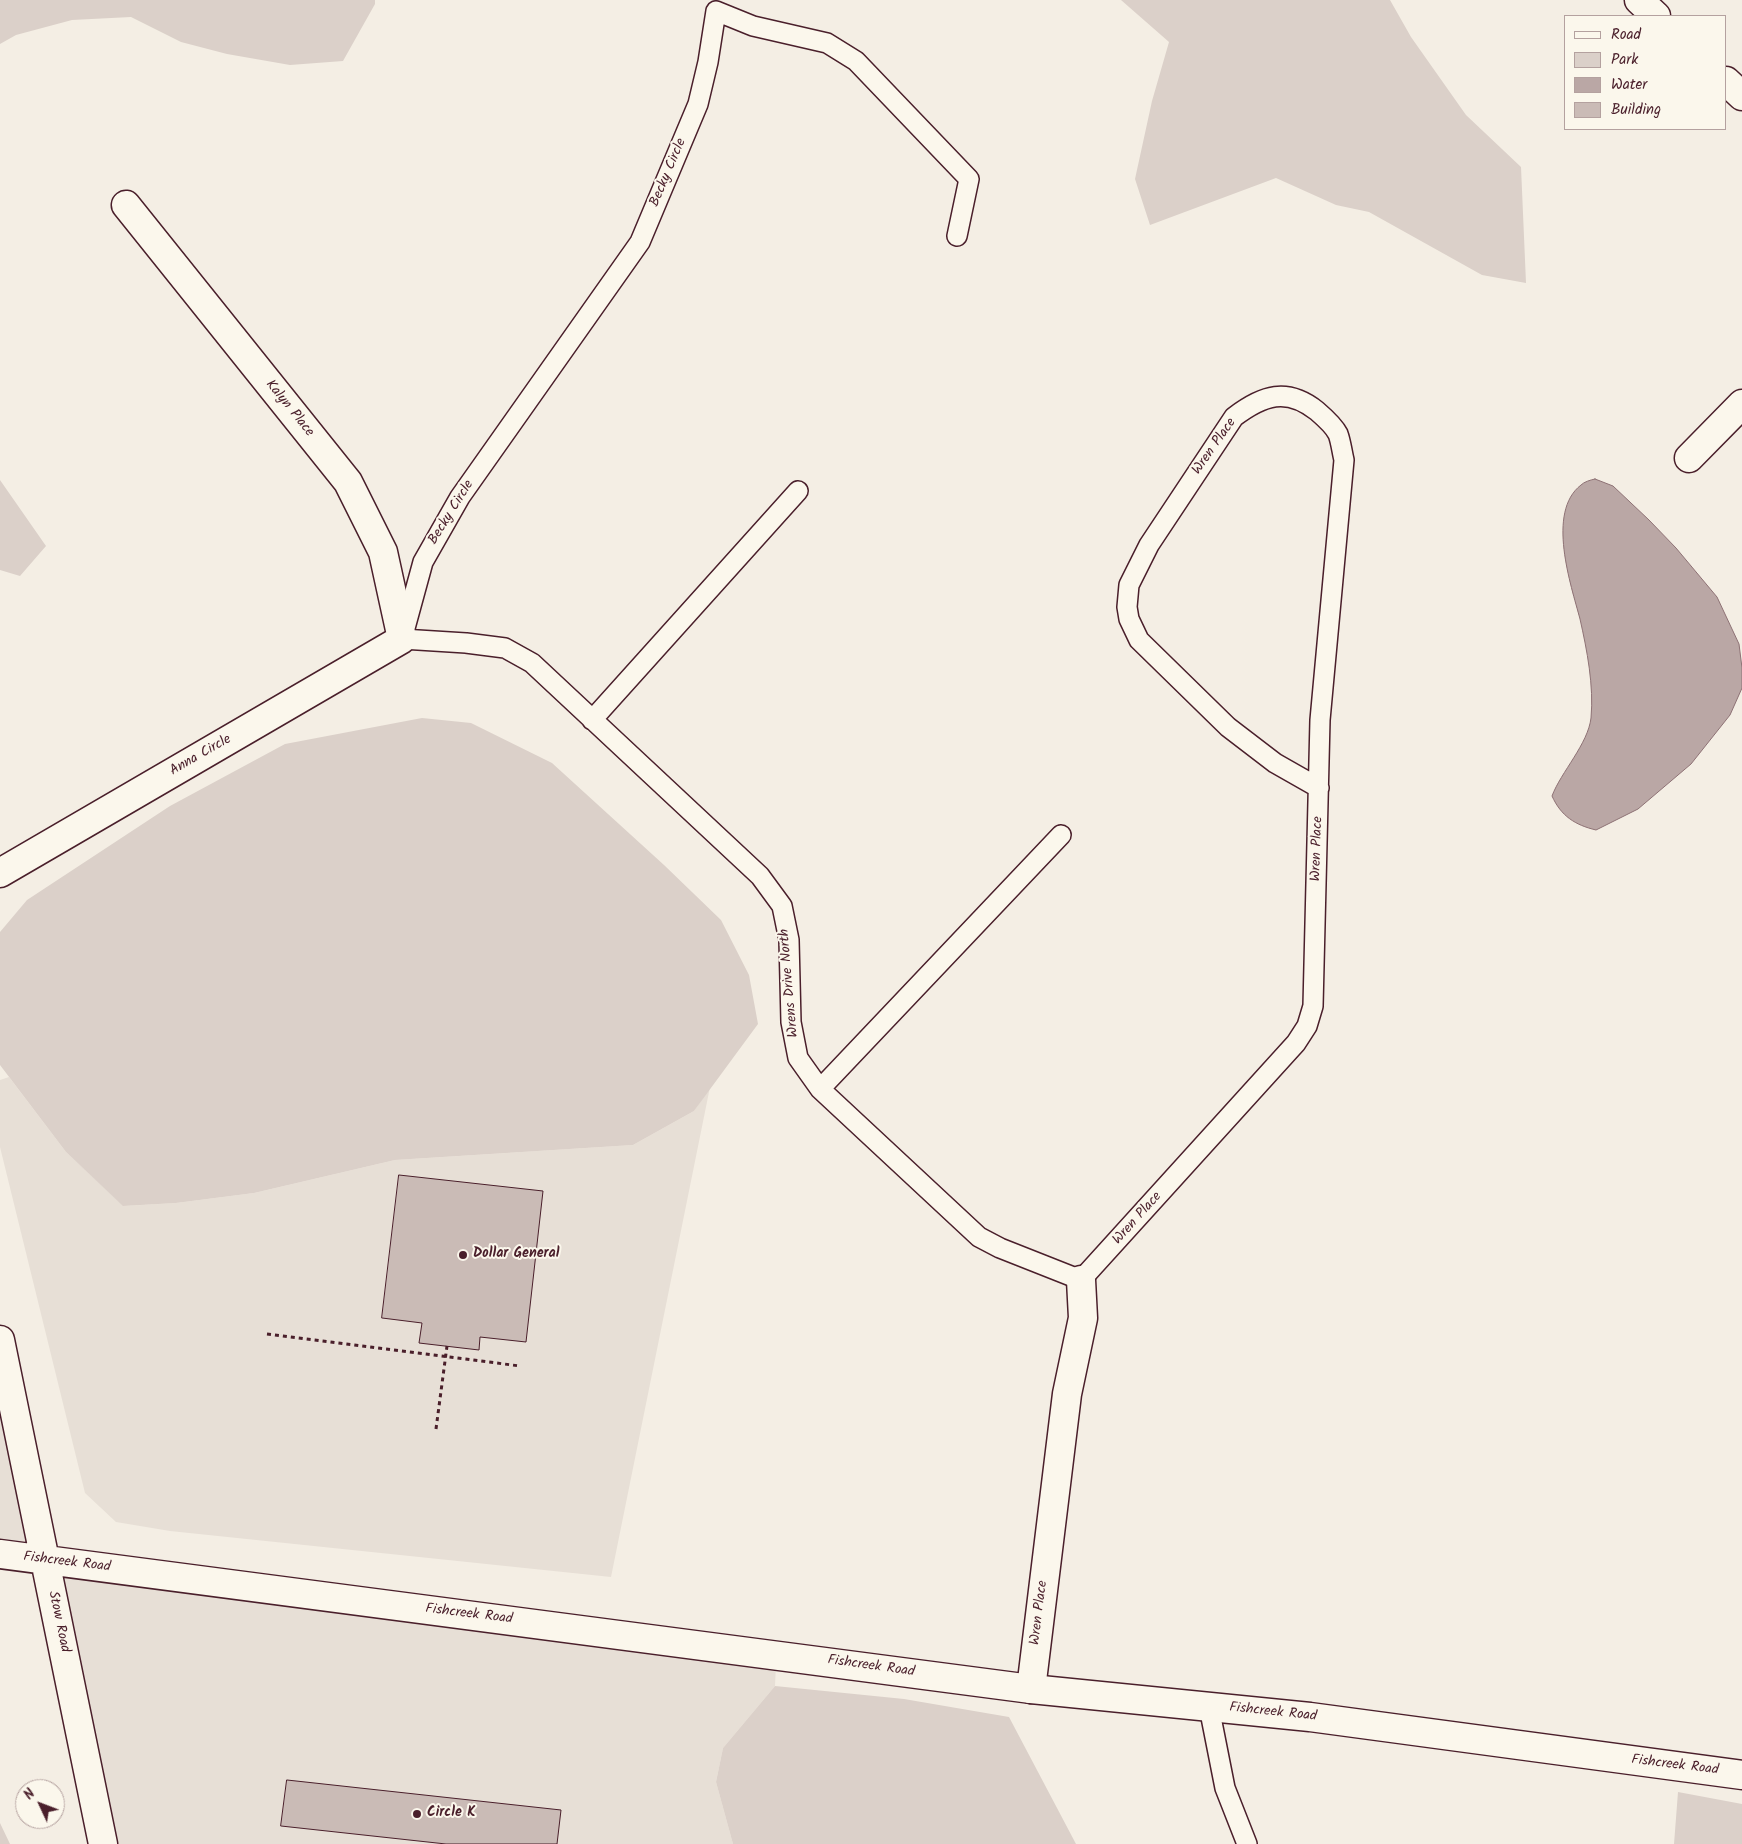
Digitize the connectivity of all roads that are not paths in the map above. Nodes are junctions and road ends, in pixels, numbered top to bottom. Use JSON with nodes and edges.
{"nodes":[{"id":1,"x":1727,"y":81,"type":"edge"},
{"id":2,"x":1742,"y":96,"type":"edge"},
{"id":3,"x":126,"y":205,"type":"dead end"},
{"id":4,"x":957,"y":236,"type":"dead end"},
{"id":5,"x":1742,"y":404,"type":"edge"},
{"id":6,"x":1688,"y":458,"type":"dead end"},
{"id":7,"x":798,"y":491,"type":"dead end"},
{"id":8,"x":402,"y":639,"type":"junction"},
{"id":9,"x":592,"y":720,"type":"junction"},
{"id":10,"x":1319,"y":788,"type":"junction"},
{"id":11,"x":1061,"y":835,"type":"dead end"},
{"id":12,"x":0,"y":873,"type":"edge"},
{"id":13,"x":820,"y":1089,"type":"junction"},
{"id":14,"x":1081,"y":1280,"type":"junction"},
{"id":15,"x":0,"y":1340,"type":"edge"},
{"id":16,"x":0,"y":1554,"type":"edge"},
{"id":17,"x":44,"y":1559,"type":"junction"},
{"id":18,"x":1031,"y":1689,"type":"junction"},
{"id":19,"x":1209,"y":1707,"type":"junction"},
{"id":20,"x":1742,"y":1775,"type":"edge"},
{"id":21,"x":103,"y":1844,"type":"edge"},
{"id":22,"x":1247,"y":1844,"type":"edge"}],
"edges":[{"from":1,"to":2,"type":"street"},
{"from":3,"to":8,"type":"street","name":"Kalyn Place"},
{"from":4,"to":8,"type":"lane","name":"Becky Circle"},
{"from":5,"to":6,"type":"street"},
{"from":7,"to":9,"type":"lane"},
{"from":8,"to":9,"type":"lane","name":"Wrens Drive North"},
{"from":8,"to":12,"type":"street","name":"Anna Circle"},
{"from":9,"to":13,"type":"lane","name":"Wrens Drive North"},
{"from":10,"to":10,"type":"lane","name":"Wren Place"},
{"from":10,"to":14,"type":"lane","name":"Wren Place"},
{"from":11,"to":13,"type":"lane"},
{"from":13,"to":14,"type":"lane","name":"Wrens Drive North"},
{"from":14,"to":18,"type":"street","name":"Wren Place"},
{"from":15,"to":17,"type":"street","name":"Stow Road"},
{"from":16,"to":17,"type":"street","name":"Fishcreek Road"},
{"from":17,"to":18,"type":"street","name":"Fishcreek Road"},
{"from":17,"to":21,"type":"street","name":"Stow Road"},
{"from":18,"to":19,"type":"street","name":"Fishcreek Road"},
{"from":19,"to":20,"type":"street","name":"Fishcreek Road"},
{"from":19,"to":22,"type":"lane"}]}
